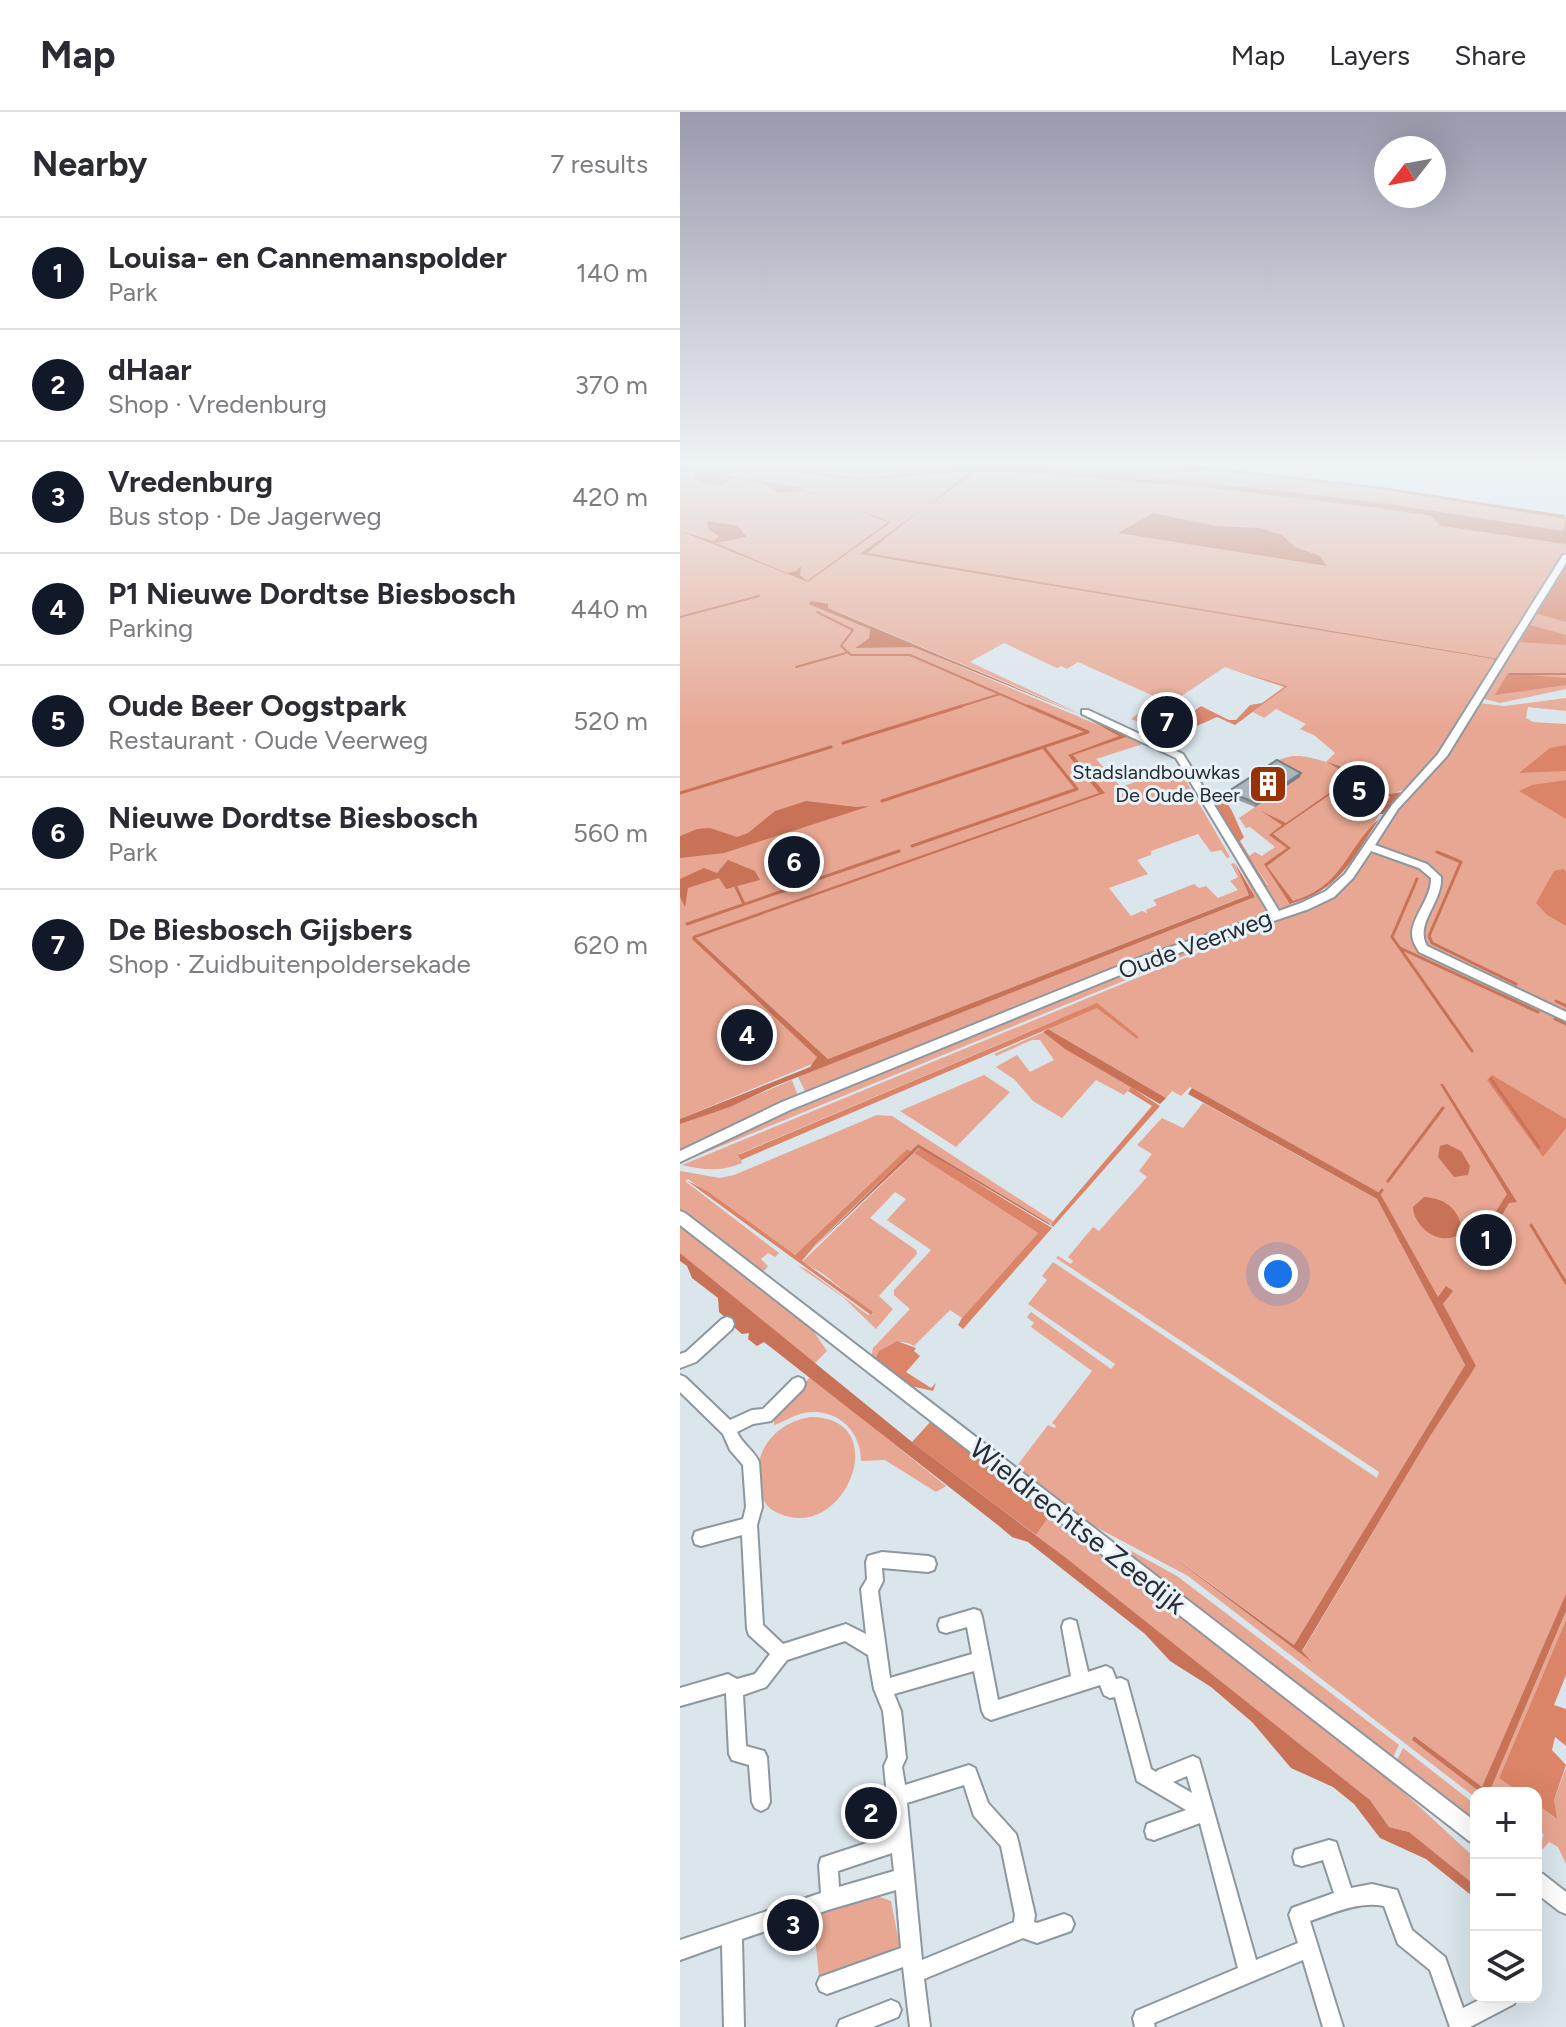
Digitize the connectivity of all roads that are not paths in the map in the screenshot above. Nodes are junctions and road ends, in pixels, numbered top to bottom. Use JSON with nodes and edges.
{"nodes":[{"id":1,"x":1566,"y":557,"type":"edge"},
{"id":2,"x":1085,"y":712,"type":"dead end"},
{"id":3,"x":1368,"y":846,"type":"junction"},
{"id":4,"x":1276,"y":915,"type":"junction"},
{"id":5,"x":1566,"y":1017,"type":"edge"},
{"id":6,"x":680,"y":1157,"type":"edge"},
{"id":7,"x":680,"y":1217,"type":"edge"},
{"id":8,"x":727,"y":1324,"type":"dead end"},
{"id":9,"x":680,"y":1361,"type":"edge"},
{"id":10,"x":680,"y":1382,"type":"edge"},
{"id":11,"x":798,"y":1384,"type":"dead end"},
{"id":12,"x":728,"y":1429,"type":"junction"},
{"id":13,"x":749,"y":1525,"type":"junction"},
{"id":14,"x":701,"y":1538,"type":"dead end"},
{"id":15,"x":928,"y":1564,"type":"dead end"},
{"id":16,"x":946,"y":1625,"type":"dead end"},
{"id":17,"x":1070,"y":1627,"type":"dead end"},
{"id":18,"x":876,"y":1650,"type":"junction"},
{"id":19,"x":781,"y":1653,"type":"junction"},
{"id":20,"x":981,"y":1660,"type":"junction"},
{"id":21,"x":1081,"y":1682,"type":"junction"},
{"id":22,"x":734,"y":1689,"type":"junction"},
{"id":23,"x":883,"y":1689,"type":"junction"},
{"id":24,"x":680,"y":1697,"type":"edge"},
{"id":25,"x":1160,"y":1784,"type":"junction"},
{"id":26,"x":897,"y":1797,"type":"junction"},
{"id":27,"x":761,"y":1802,"type":"dead end"},
{"id":28,"x":1206,"y":1811,"type":"junction"},
{"id":29,"x":1470,"y":1829,"type":"edge"},
{"id":30,"x":1154,"y":1831,"type":"dead end"},
{"id":31,"x":900,"y":1841,"type":"junction"},
{"id":32,"x":1302,"y":1857,"type":"dead end"},
{"id":33,"x":904,"y":1878,"type":"junction"},
{"id":34,"x":1542,"y":1886,"type":"edge"},
{"id":35,"x":831,"y":1899,"type":"junction"},
{"id":36,"x":1345,"y":1899,"type":"junction"},
{"id":37,"x":1566,"y":1904,"type":"edge"},
{"id":38,"x":1064,"y":1924,"type":"dead end"},
{"id":39,"x":1023,"y":1928,"type":"junction"},
{"id":40,"x":732,"y":1932,"type":"junction"},
{"id":41,"x":1309,"y":1948,"type":"junction"},
{"id":42,"x":680,"y":1950,"type":"edge"},
{"id":43,"x":913,"y":1963,"type":"junction"},
{"id":44,"x":1250,"y":1974,"type":"junction"},
{"id":45,"x":827,"y":1984,"type":"dead end"},
{"id":46,"x":1496,"y":2003,"type":"edge"},
{"id":47,"x":891,"y":2010,"type":"dead end"},
{"id":48,"x":1459,"y":2024,"type":"edge"},
{"id":49,"x":734,"y":2027,"type":"edge"},
{"id":50,"x":847,"y":2027,"type":"edge"},
{"id":51,"x":920,"y":2027,"type":"edge"},
{"id":52,"x":1145,"y":2027,"type":"edge"},
{"id":53,"x":1333,"y":2027,"type":"edge"}],
"edges":[{"from":1,"to":3,"type":"street","name":"Oude Veerweg"},
{"from":2,"to":4,"type":"street"},
{"from":3,"to":4,"type":"street","name":"Oude Veerweg"},
{"from":3,"to":5,"type":"street"},
{"from":4,"to":6,"type":"street","name":"Oude Veerweg"},
{"from":7,"to":29,"type":"street","name":"Wieldrechtse Zeedijk"},
{"from":8,"to":9,"type":"street"},
{"from":10,"to":12,"type":"street"},
{"from":11,"to":12,"type":"street"},
{"from":12,"to":13,"type":"street"},
{"from":13,"to":14,"type":"street"},
{"from":13,"to":19,"type":"street"},
{"from":15,"to":18,"type":"street"},
{"from":16,"to":20,"type":"street"},
{"from":17,"to":21,"type":"street"},
{"from":18,"to":19,"type":"street"},
{"from":18,"to":23,"type":"street"},
{"from":19,"to":22,"type":"street"},
{"from":20,"to":21,"type":"street"},
{"from":20,"to":23,"type":"street"},
{"from":21,"to":25,"type":"street"},
{"from":22,"to":24,"type":"street"},
{"from":22,"to":27,"type":"street"},
{"from":23,"to":26,"type":"street"},
{"from":25,"to":28,"type":"street"},
{"from":25,"to":28,"type":"street"},
{"from":26,"to":31,"type":"street"},
{"from":26,"to":39,"type":"street"},
{"from":28,"to":30,"type":"street"},
{"from":28,"to":44,"type":"street"},
{"from":31,"to":33,"type":"street"},
{"from":31,"to":35,"type":"street"},
{"from":32,"to":36,"type":"street"},
{"from":33,"to":35,"type":"street"},
{"from":33,"to":43,"type":"street"},
{"from":34,"to":37,"type":"street"},
{"from":35,"to":40,"type":"street"},
{"from":36,"to":41,"type":"street"},
{"from":36,"to":48,"type":"street"},
{"from":38,"to":39,"type":"street"},
{"from":39,"to":43,"type":"street"},
{"from":40,"to":42,"type":"street"},
{"from":40,"to":49,"type":"street"},
{"from":41,"to":44,"type":"street"},
{"from":41,"to":53,"type":"street"},
{"from":43,"to":45,"type":"street"},
{"from":43,"to":51,"type":"street"},
{"from":44,"to":52,"type":"street"},
{"from":46,"to":48,"type":"street"},
{"from":47,"to":50,"type":"street"}]}
